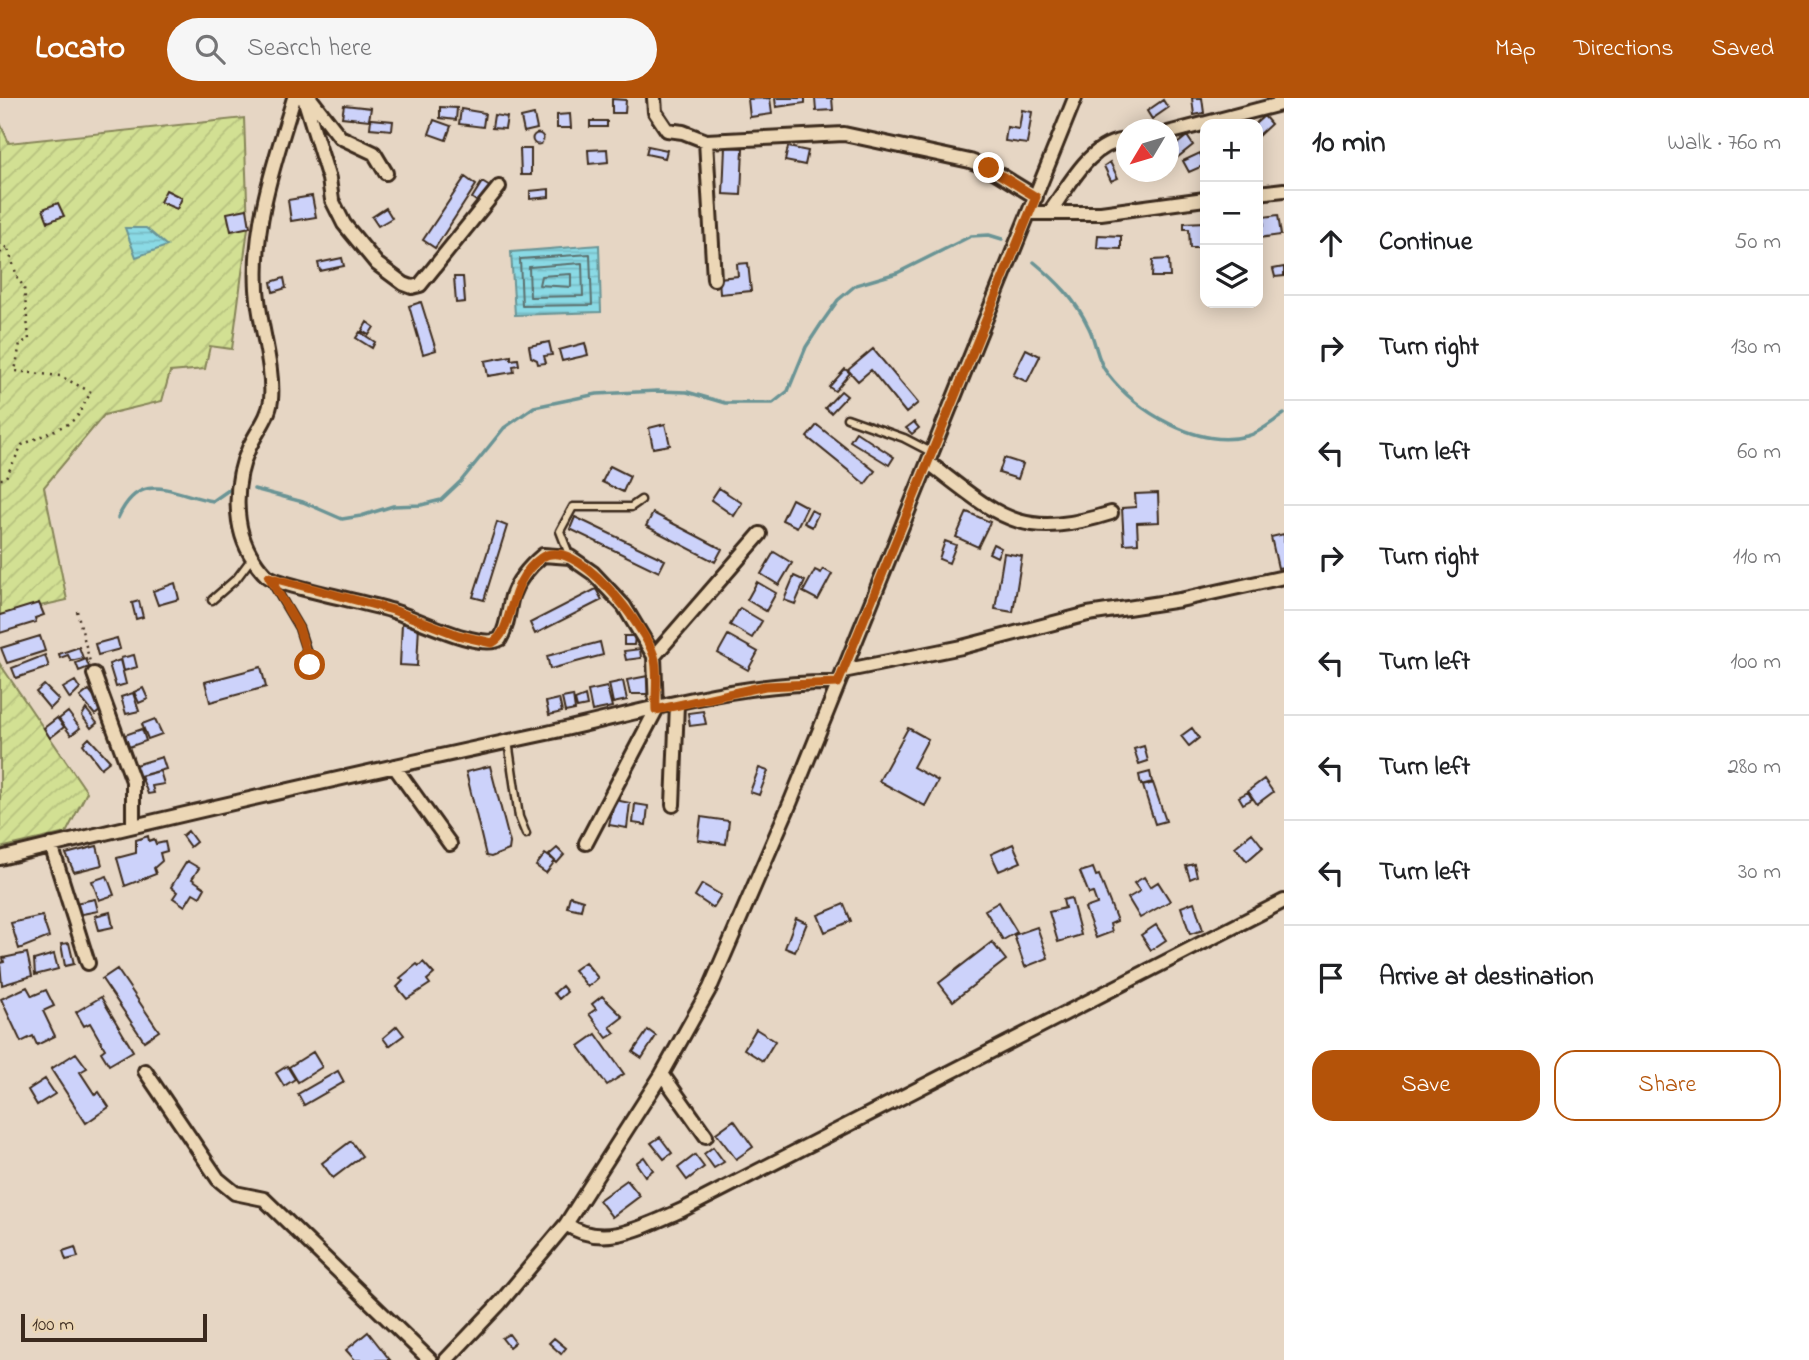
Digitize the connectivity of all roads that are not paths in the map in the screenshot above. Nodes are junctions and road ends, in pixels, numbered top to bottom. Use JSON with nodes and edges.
{"nodes":[{"id":1,"x":294,"y":98,"type":"edge"},
{"id":2,"x":303,"y":98,"type":"edge"},
{"id":3,"x":310,"y":98,"type":"edge"},
{"id":4,"x":654,"y":98,"type":"edge"},
{"id":5,"x":1075,"y":98,"type":"edge"},
{"id":6,"x":1284,"y":103,"type":"edge"},
{"id":7,"x":1179,"y":130,"type":"edge"},
{"id":8,"x":706,"y":141,"type":"junction"},
{"id":9,"x":1116,"y":141,"type":"edge"},
{"id":10,"x":386,"y":173,"type":"dead end"},
{"id":11,"x":499,"y":187,"type":"dead end"},
{"id":12,"x":1284,"y":190,"type":"edge"},
{"id":13,"x":1263,"y":192,"type":"edge"},
{"id":14,"x":1036,"y":197,"type":"junction"},
{"id":15,"x":1200,"y":200,"type":"edge"},
{"id":16,"x":1030,"y":213,"type":"junction"},
{"id":17,"x":1049,"y":213,"type":"junction"},
{"id":18,"x":714,"y":279,"type":"dead end"},
{"id":19,"x":847,"y":418,"type":"dead end"},
{"id":20,"x":931,"y":458,"type":"junction"},
{"id":21,"x":641,"y":500,"type":"dead end"},
{"id":22,"x":1111,"y":513,"type":"dead end"},
{"id":23,"x":760,"y":534,"type":"dead end"},
{"id":24,"x":569,"y":557,"type":"junction"},
{"id":25,"x":252,"y":558,"type":"junction"},
{"id":26,"x":1284,"y":576,"type":"edge"},
{"id":27,"x":269,"y":577,"type":"junction"},
{"id":28,"x":212,"y":600,"type":"dead end"},
{"id":29,"x":654,"y":656,"type":"junction"},
{"id":30,"x":310,"y":665,"type":"dead end"},
{"id":31,"x":94,"y":674,"type":"road end"},
{"id":32,"x":840,"y":677,"type":"junction"},
{"id":33,"x":677,"y":704,"type":"junction"},
{"id":34,"x":656,"y":710,"type":"junction"},
{"id":35,"x":508,"y":741,"type":"junction"},
{"id":36,"x":394,"y":766,"type":"junction"},
{"id":37,"x":673,"y":805,"type":"dead end"},
{"id":38,"x":133,"y":825,"type":"junction"},
{"id":39,"x":526,"y":834,"type":"dead end"},
{"id":40,"x":586,"y":843,"type":"dead end"},
{"id":41,"x":450,"y":844,"type":"dead end"},
{"id":42,"x":51,"y":845,"type":"junction"},
{"id":43,"x":0,"y":858,"type":"edge"},
{"id":44,"x":1284,"y":901,"type":"edge"},
{"id":45,"x":88,"y":963,"type":"dead end"},
{"id":46,"x":145,"y":1071,"type":"dead end"},
{"id":47,"x":662,"y":1074,"type":"junction"},
{"id":48,"x":706,"y":1136,"type":"dead end"},
{"id":49,"x":566,"y":1224,"type":"junction"},
{"id":50,"x":430,"y":1360,"type":"edge"},
{"id":51,"x":446,"y":1360,"type":"edge"}],
"edges":[{"from":1,"to":25,"type":"street"},
{"from":2,"to":11,"type":"street"},
{"from":3,"to":10,"type":"street"},
{"from":4,"to":8,"type":"street"},
{"from":5,"to":14,"type":"street"},
{"from":6,"to":7,"type":"street"},
{"from":8,"to":14,"type":"street"},
{"from":8,"to":18,"type":"street"},
{"from":9,"to":17,"type":"street"},
{"from":12,"to":13,"type":"street"},
{"from":14,"to":16,"type":"street"},
{"from":15,"to":17,"type":"street"},
{"from":16,"to":17,"type":"street"},
{"from":16,"to":20,"type":"street"},
{"from":19,"to":20,"type":"lane"},
{"from":20,"to":22,"type":"street"},
{"from":20,"to":32,"type":"street"},
{"from":21,"to":24,"type":"lane"},
{"from":23,"to":29,"type":"street"},
{"from":24,"to":27,"type":"street"},
{"from":24,"to":29,"type":"street"},
{"from":25,"to":27,"type":"street"},
{"from":25,"to":28,"type":"lane"},
{"from":26,"to":32,"type":"street"},
{"from":27,"to":30,"type":"lane"},
{"from":29,"to":34,"type":"street"},
{"from":31,"to":38,"type":"street"},
{"from":32,"to":33,"type":"street"},
{"from":32,"to":47,"type":"street"},
{"from":33,"to":34,"type":"street"},
{"from":33,"to":37,"type":"street"},
{"from":34,"to":35,"type":"street"},
{"from":34,"to":40,"type":"street"},
{"from":35,"to":36,"type":"street"},
{"from":35,"to":39,"type":"lane"},
{"from":36,"to":38,"type":"street"},
{"from":36,"to":41,"type":"street"},
{"from":38,"to":42,"type":"street"},
{"from":42,"to":43,"type":"street"},
{"from":42,"to":45,"type":"street"},
{"from":44,"to":49,"type":"street"},
{"from":46,"to":50,"type":"street"},
{"from":47,"to":48,"type":"street"},
{"from":47,"to":49,"type":"street"},
{"from":49,"to":51,"type":"street"}]}
